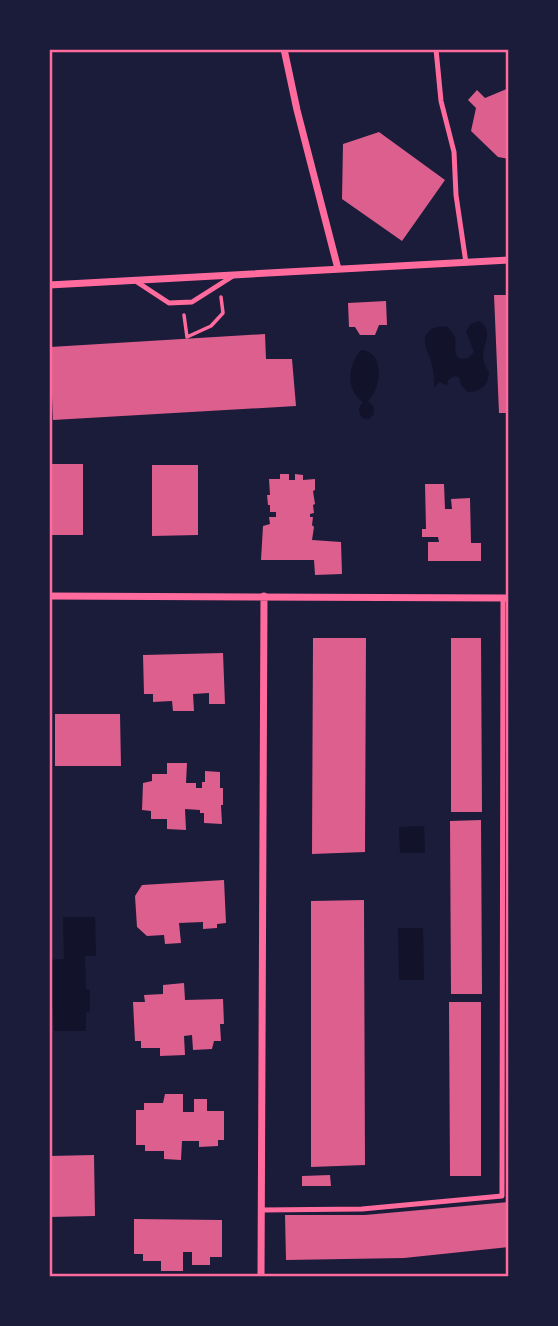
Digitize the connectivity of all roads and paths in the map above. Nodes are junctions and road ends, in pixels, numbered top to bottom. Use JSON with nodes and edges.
{"nodes":[{"id":1,"x":284,"y":49,"type":"edge"},
{"id":2,"x":436,"y":49,"type":"edge"},
{"id":3,"x":509,"y":260,"type":"edge"},
{"id":4,"x":466,"y":263,"type":"junction"},
{"id":5,"x":338,"y":269,"type":"junction"},
{"id":6,"x":235,"y":275,"type":"junction"},
{"id":7,"x":133,"y":280,"type":"junction"},
{"id":8,"x":220,"y":284,"type":"junction"},
{"id":9,"x":49,"y":285,"type":"edge"},
{"id":10,"x":182,"y":303,"type":"junction"},
{"id":11,"x":49,"y":596,"type":"edge"},
{"id":12,"x":264,"y":596,"type":"junction"},
{"id":13,"x":506,"y":598,"type":"edge"},
{"id":14,"x":262,"y":1210,"type":"junction"},
{"id":15,"x":261,"y":1277,"type":"edge"}],
"edges":[{"from":1,"to":5,"type":"street"},
{"from":2,"to":4,"type":"lane"},
{"from":3,"to":4,"type":"street"},
{"from":4,"to":5,"type":"street"},
{"from":5,"to":6,"type":"street"},
{"from":6,"to":7,"type":"street"},
{"from":6,"to":8,"type":"lane"},
{"from":7,"to":9,"type":"street"},
{"from":7,"to":10,"type":"lane"},
{"from":8,"to":10,"type":"lane"},
{"from":8,"to":10,"type":"path"},
{"from":11,"to":12,"type":"street"},
{"from":12,"to":13,"type":"street"},
{"from":12,"to":14,"type":"street"},
{"from":13,"to":14,"type":"lane"},
{"from":14,"to":15,"type":"street"}]}
